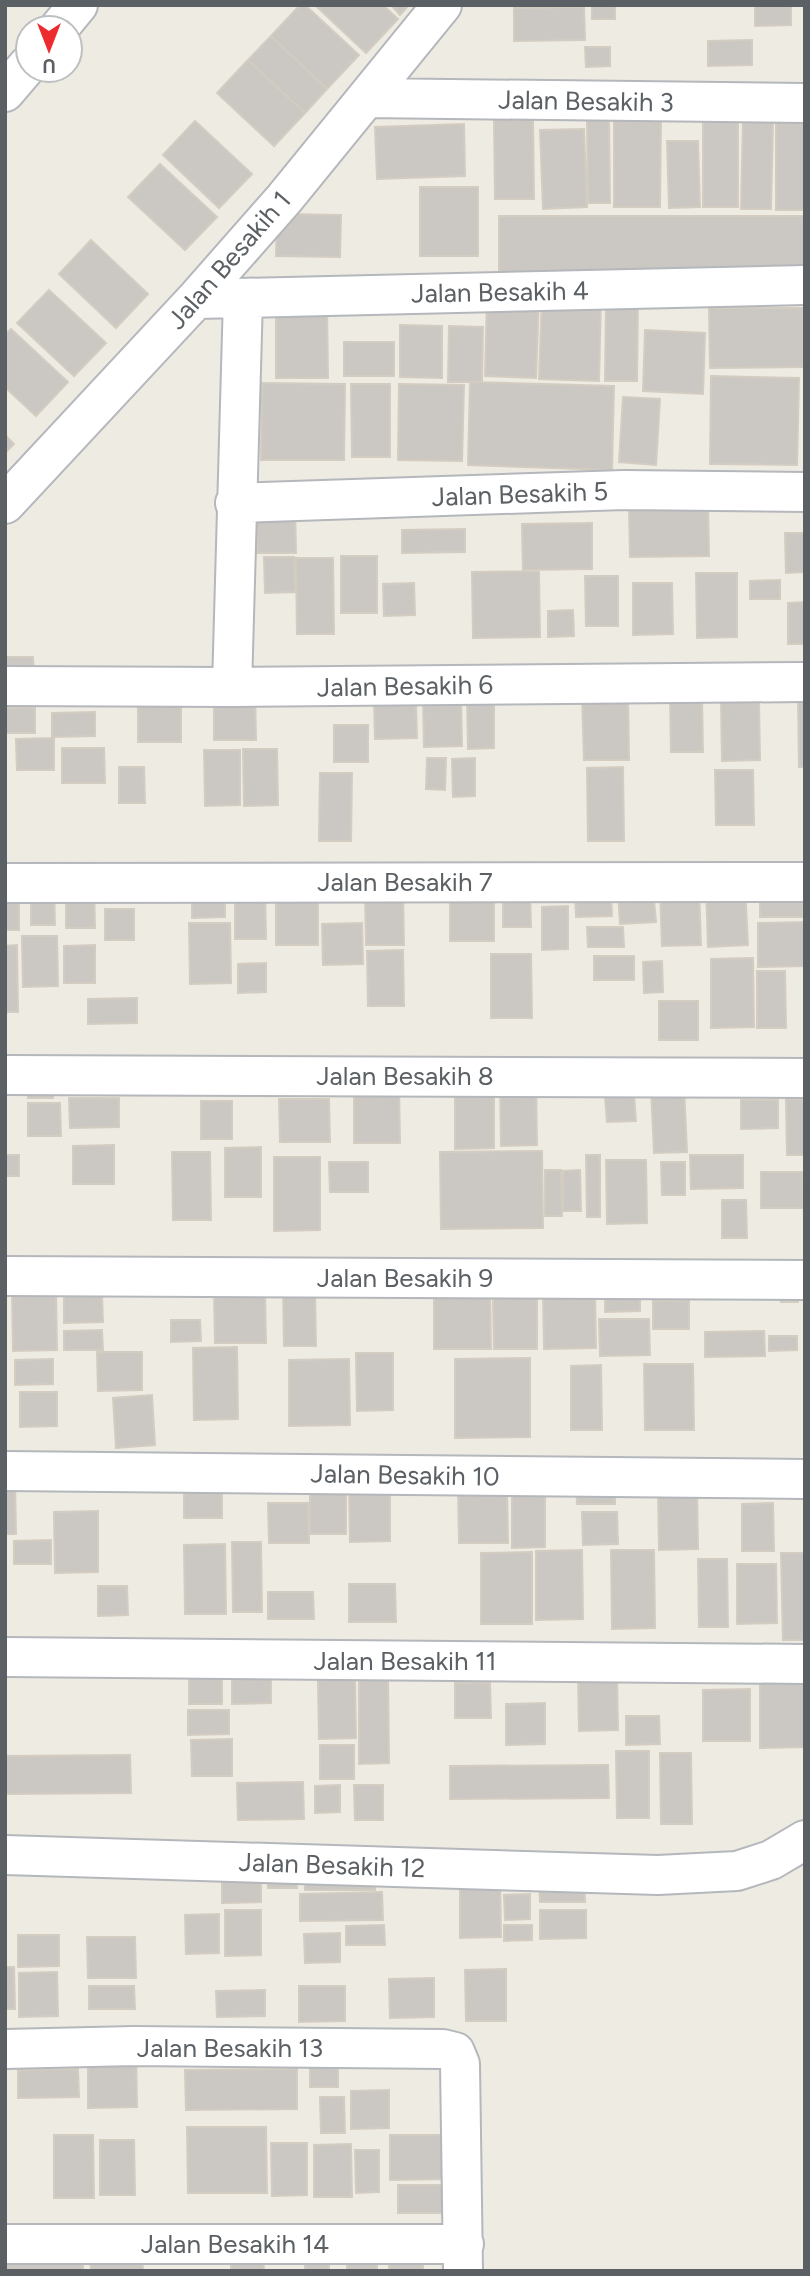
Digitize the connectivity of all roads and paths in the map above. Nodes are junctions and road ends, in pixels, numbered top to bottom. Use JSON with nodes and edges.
{"nodes":[{"id":1,"x":442,"y":5,"type":"edge"},
{"id":2,"x":367,"y":99,"type":"junction"},
{"id":3,"x":805,"y":103,"type":"edge"},
{"id":4,"x":805,"y":285,"type":"edge"},
{"id":5,"x":243,"y":298,"type":"junction"},
{"id":6,"x":196,"y":299,"type":"junction"},
{"id":7,"x":805,"y":492,"type":"edge"},
{"id":8,"x":235,"y":503,"type":"junction"},
{"id":9,"x":5,"y":504,"type":"edge"},
{"id":10,"x":805,"y":682,"type":"edge"},
{"id":11,"x":5,"y":686,"type":"edge"},
{"id":12,"x":232,"y":687,"type":"junction"},
{"id":13,"x":805,"y":881,"type":"edge"},
{"id":14,"x":5,"y":883,"type":"edge"},
{"id":15,"x":5,"y":1075,"type":"edge"},
{"id":16,"x":805,"y":1078,"type":"edge"},
{"id":17,"x":5,"y":1276,"type":"edge"},
{"id":18,"x":805,"y":1280,"type":"edge"},
{"id":19,"x":5,"y":1471,"type":"edge"},
{"id":20,"x":805,"y":1479,"type":"edge"},
{"id":21,"x":5,"y":1657,"type":"edge"},
{"id":22,"x":805,"y":1664,"type":"edge"},
{"id":23,"x":805,"y":1840,"type":"edge"},
{"id":24,"x":5,"y":1855,"type":"edge"},
{"id":25,"x":5,"y":2049,"type":"edge"},
{"id":26,"x":5,"y":2244,"type":"edge"},
{"id":27,"x":463,"y":2258,"type":"edge"}],
"edges":[{"from":1,"to":2,"type":"street","name":"Jalan Besakih 1"},
{"from":2,"to":3,"type":"street","name":"Jalan Besakih 3"},
{"from":2,"to":6,"type":"street","name":"Jalan Besakih 1"},
{"from":4,"to":5,"type":"street","name":"Jalan Besakih 4"},
{"from":5,"to":6,"type":"street","name":"Jalan Besakih 4"},
{"from":5,"to":8,"type":"street"},
{"from":6,"to":9,"type":"street","name":"Jalan Besakih 1"},
{"from":7,"to":8,"type":"street","name":"Jalan Besakih 5"},
{"from":8,"to":12,"type":"street"},
{"from":10,"to":12,"type":"street","name":"Jalan Besakih 6"},
{"from":11,"to":12,"type":"street","name":"Jalan Besakih 6"},
{"from":13,"to":14,"type":"street","name":"Jalan Besakih 7"},
{"from":15,"to":16,"type":"street","name":"Jalan Besakih 8"},
{"from":17,"to":18,"type":"street","name":"Jalan Besakih 9"},
{"from":19,"to":20,"type":"street","name":"Jalan Besakih 10"},
{"from":21,"to":22,"type":"street","name":"Jalan Besakih 11"},
{"from":23,"to":24,"type":"street","name":"Jalan Besakih 12"},
{"from":25,"to":27,"type":"street","name":"Jalan Besakih 13"},
{"from":26,"to":27,"type":"street","name":"Jalan Besakih 14"}]}
